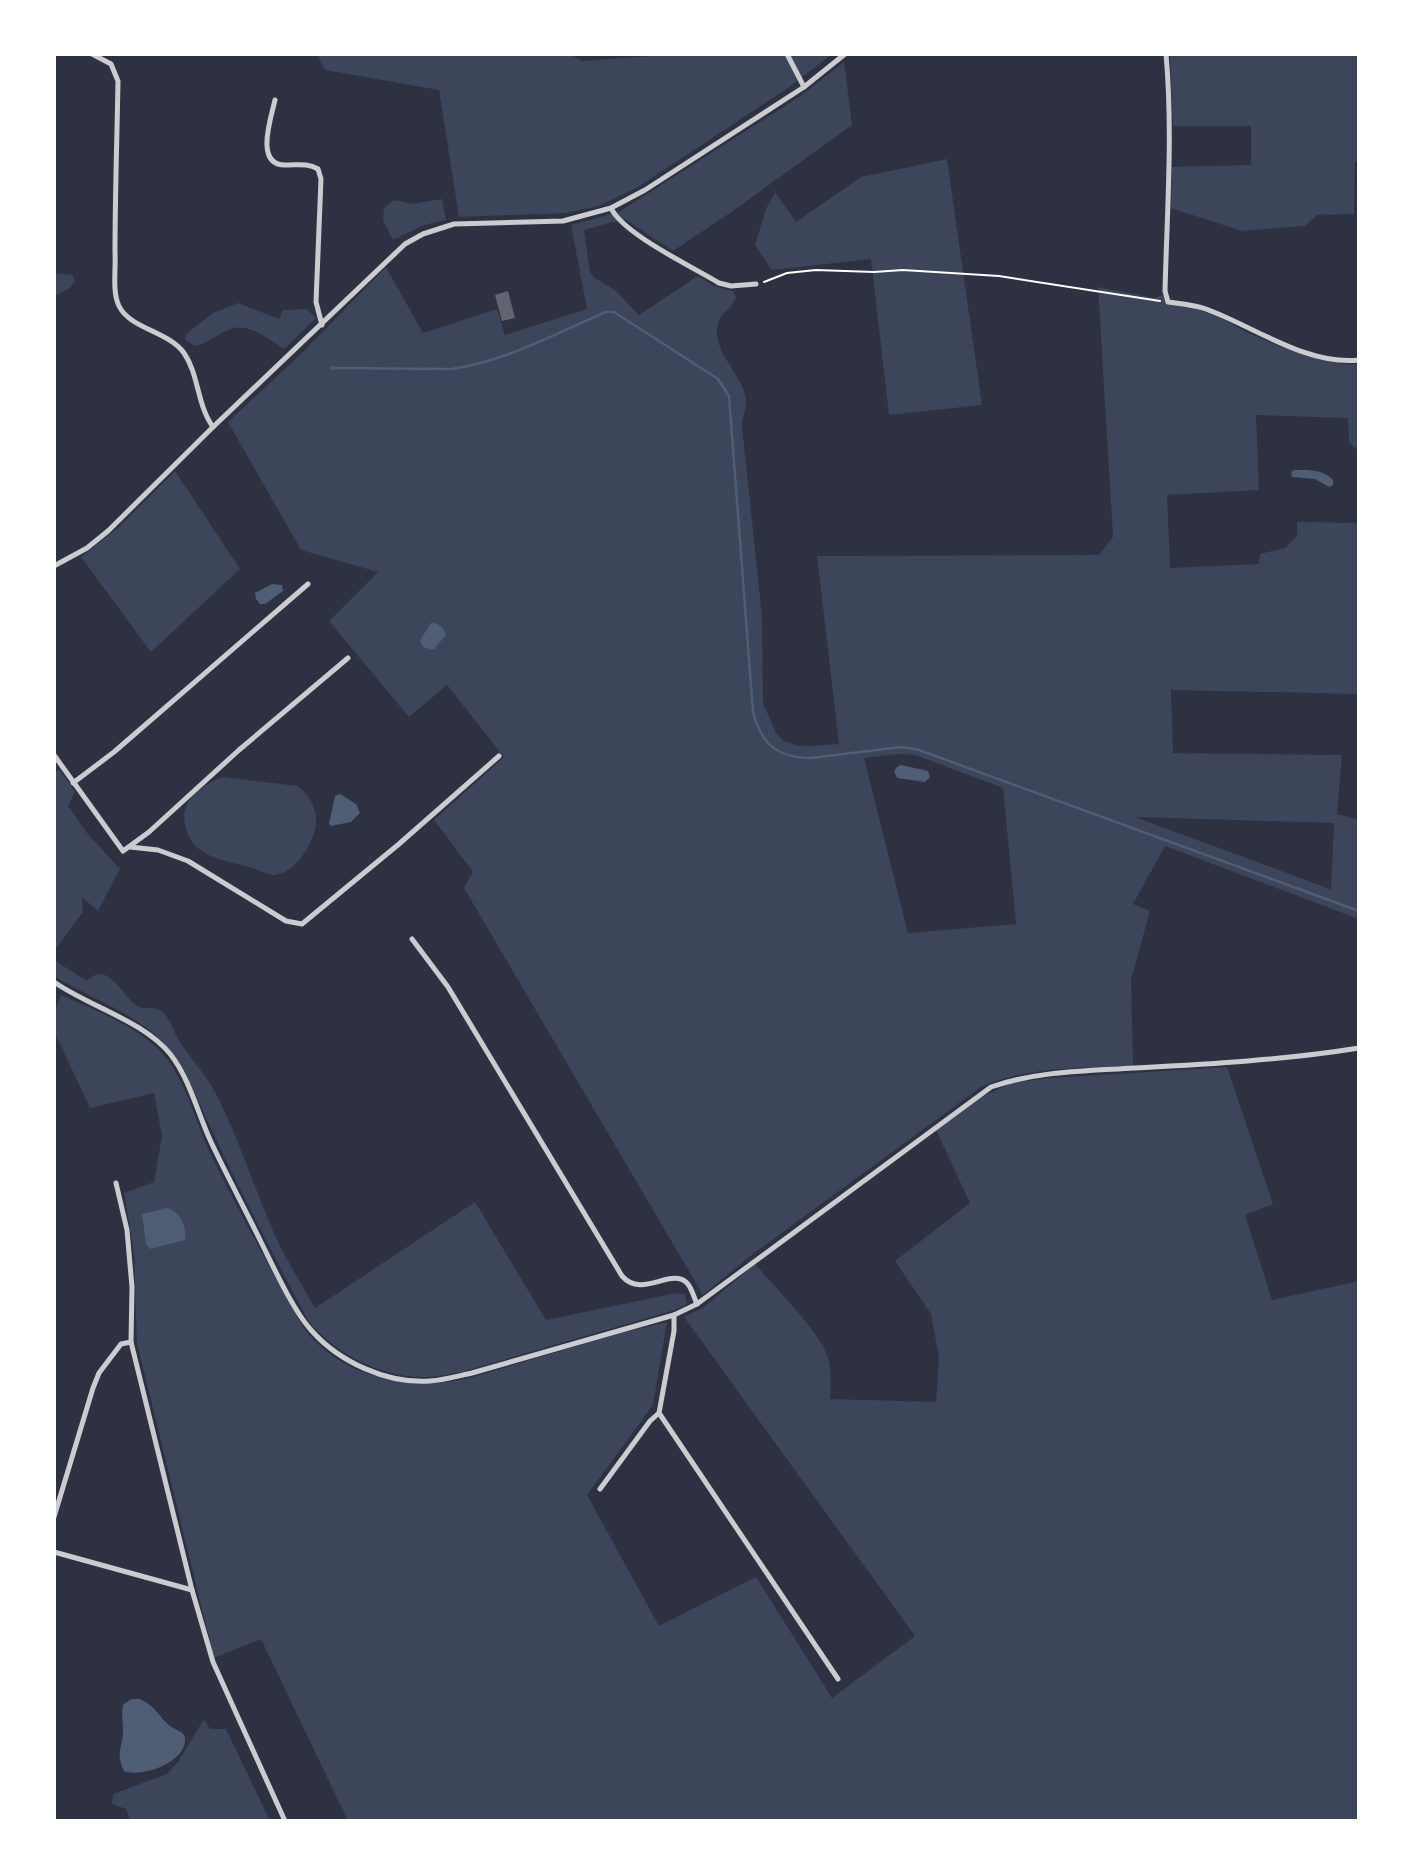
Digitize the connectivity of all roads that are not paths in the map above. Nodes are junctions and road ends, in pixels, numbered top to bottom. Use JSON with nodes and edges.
{"nodes":[{"id":1,"x":92,"y":54,"type":"edge"},
{"id":2,"x":786,"y":54,"type":"edge"},
{"id":3,"x":845,"y":54,"type":"edge"},
{"id":4,"x":1166,"y":54,"type":"edge"},
{"id":5,"x":804,"y":87,"type":"junction"},
{"id":6,"x":275,"y":100,"type":"dead end"},
{"id":7,"x":611,"y":208,"type":"junction"},
{"id":8,"x":756,"y":284,"type":"road end"},
{"id":9,"x":322,"y":325,"type":"junction"},
{"id":10,"x":1359,"y":360,"type":"edge"},
{"id":11,"x":213,"y":427,"type":"junction"},
{"id":12,"x":54,"y":566,"type":"edge"},
{"id":13,"x":308,"y":584,"type":"dead end"},
{"id":14,"x":348,"y":658,"type":"dead end"},
{"id":15,"x":54,"y":755,"type":"edge"},
{"id":16,"x":499,"y":755,"type":"dead end"},
{"id":17,"x":73,"y":783,"type":"junction"},
{"id":18,"x":131,"y":847,"type":"junction"},
{"id":19,"x":412,"y":939,"type":"dead end"},
{"id":20,"x":54,"y":982,"type":"edge"},
{"id":21,"x":1359,"y":1048,"type":"edge"},
{"id":22,"x":116,"y":1183,"type":"dead end"},
{"id":23,"x":697,"y":1304,"type":"junction"},
{"id":24,"x":674,"y":1315,"type":"junction"},
{"id":25,"x":131,"y":1342,"type":"junction"},
{"id":26,"x":659,"y":1413,"type":"junction"},
{"id":27,"x":600,"y":1489,"type":"dead end"},
{"id":28,"x":54,"y":1517,"type":"edge"},
{"id":29,"x":54,"y":1552,"type":"edge"},
{"id":30,"x":192,"y":1590,"type":"junction"},
{"id":31,"x":838,"y":1679,"type":"dead end"},
{"id":32,"x":285,"y":1821,"type":"edge"}],
"edges":[{"from":1,"to":11,"type":"street"},
{"from":2,"to":5,"type":"street"},
{"from":3,"to":5,"type":"street"},
{"from":4,"to":10,"type":"street"},
{"from":5,"to":7,"type":"street"},
{"from":6,"to":9,"type":"street"},
{"from":7,"to":8,"type":"street"},
{"from":7,"to":9,"type":"street"},
{"from":9,"to":11,"type":"street"},
{"from":11,"to":12,"type":"street"},
{"from":13,"to":17,"type":"street"},
{"from":14,"to":18,"type":"street"},
{"from":15,"to":17,"type":"street"},
{"from":16,"to":18,"type":"street"},
{"from":17,"to":18,"type":"street"},
{"from":19,"to":23,"type":"street"},
{"from":20,"to":24,"type":"street"},
{"from":21,"to":23,"type":"street"},
{"from":22,"to":25,"type":"street"},
{"from":23,"to":24,"type":"street"},
{"from":24,"to":26,"type":"street"},
{"from":25,"to":28,"type":"street"},
{"from":25,"to":30,"type":"street"},
{"from":26,"to":27,"type":"street"},
{"from":26,"to":31,"type":"street"},
{"from":29,"to":30,"type":"street"},
{"from":30,"to":32,"type":"street"}]}
